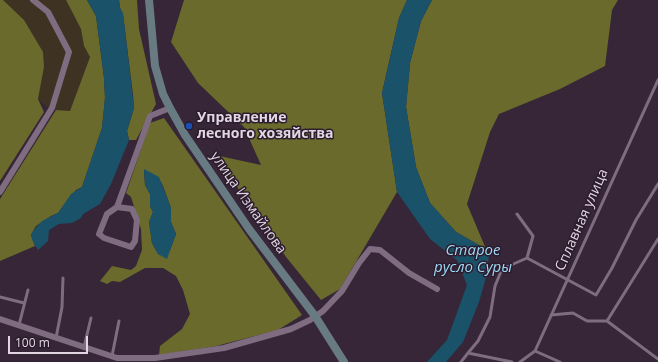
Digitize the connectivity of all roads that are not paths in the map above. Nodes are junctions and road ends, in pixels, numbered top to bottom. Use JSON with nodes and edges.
{"nodes":[{"id":1,"x":33,"y":0,"type":"edge"},
{"id":2,"x":149,"y":0,"type":"edge"},
{"id":3,"x":658,"y":80,"type":"edge"},
{"id":4,"x":170,"y":108,"type":"junction"},
{"id":5,"x":658,"y":184,"type":"edge"},
{"id":6,"x":0,"y":192,"type":"edge"},
{"id":7,"x":117,"y":207,"type":"junction"},
{"id":8,"x":517,"y":214,"type":"dead end"},
{"id":9,"x":658,"y":239,"type":"edge"},
{"id":10,"x":527,"y":258,"type":"junction"},
{"id":11,"x":63,"y":278,"type":"dead end"},
{"id":12,"x":567,"y":281,"type":"junction"},
{"id":13,"x":437,"y":289,"type":"dead end"},
{"id":14,"x":28,"y":290,"type":"dead end"},
{"id":15,"x":0,"y":297,"type":"edge"},
{"id":16,"x":24,"y":303,"type":"junction"},
{"id":17,"x":551,"y":315,"type":"junction"},
{"id":18,"x":316,"y":316,"type":"junction"},
{"id":19,"x":91,"y":318,"type":"dead end"},
{"id":20,"x":0,"y":319,"type":"edge"},
{"id":21,"x":119,"y":321,"type":"dead end"},
{"id":22,"x":607,"y":321,"type":"junction"},
{"id":23,"x":18,"y":326,"type":"junction"},
{"id":24,"x":56,"y":338,"type":"junction"},
{"id":25,"x":84,"y":347,"type":"junction"},
{"id":26,"x":535,"y":351,"type":"junction"},
{"id":27,"x":468,"y":353,"type":"junction"},
{"id":28,"x":112,"y":356,"type":"junction"},
{"id":29,"x":658,"y":360,"type":"edge"},
{"id":30,"x":344,"y":362,"type":"edge"},
{"id":31,"x":461,"y":362,"type":"edge"},
{"id":32,"x":512,"y":362,"type":"edge"},
{"id":33,"x":520,"y":362,"type":"edge"},
{"id":34,"x":560,"y":362,"type":"edge"}],
"edges":[{"from":1,"to":6,"type":"street"},
{"from":2,"to":4,"type":"main road","name":"улица Измайлова"},
{"from":3,"to":12,"type":"lane","name":"Сплавная улица"},
{"from":4,"to":7,"type":"street"},
{"from":4,"to":18,"type":"main road","name":"улица Измайлова"},
{"from":5,"to":12,"type":"lane"},
{"from":7,"to":7,"type":"street"},
{"from":8,"to":10,"type":"lane"},
{"from":9,"to":22,"type":"lane"},
{"from":10,"to":12,"type":"lane"},
{"from":10,"to":27,"type":"lane"},
{"from":11,"to":24,"type":"lane"},
{"from":12,"to":17,"type":"lane","name":"Сплавная улица"},
{"from":13,"to":18,"type":"street"},
{"from":14,"to":16,"type":"lane"},
{"from":15,"to":16,"type":"lane"},
{"from":16,"to":23,"type":"lane"},
{"from":17,"to":22,"type":"lane"},
{"from":17,"to":26,"type":"lane","name":"Сплавная улица"},
{"from":18,"to":28,"type":"street"},
{"from":18,"to":30,"type":"main road","name":"улица Измайлова"},
{"from":19,"to":25,"type":"lane"},
{"from":20,"to":23,"type":"street"},
{"from":21,"to":28,"type":"lane"},
{"from":22,"to":29,"type":"lane"},
{"from":23,"to":24,"type":"street"},
{"from":24,"to":25,"type":"street"},
{"from":25,"to":28,"type":"street"},
{"from":26,"to":33,"type":"lane","name":"Сплавная улица"},
{"from":26,"to":34,"type":"lane"},
{"from":27,"to":31,"type":"lane"},
{"from":27,"to":32,"type":"lane"}]}
